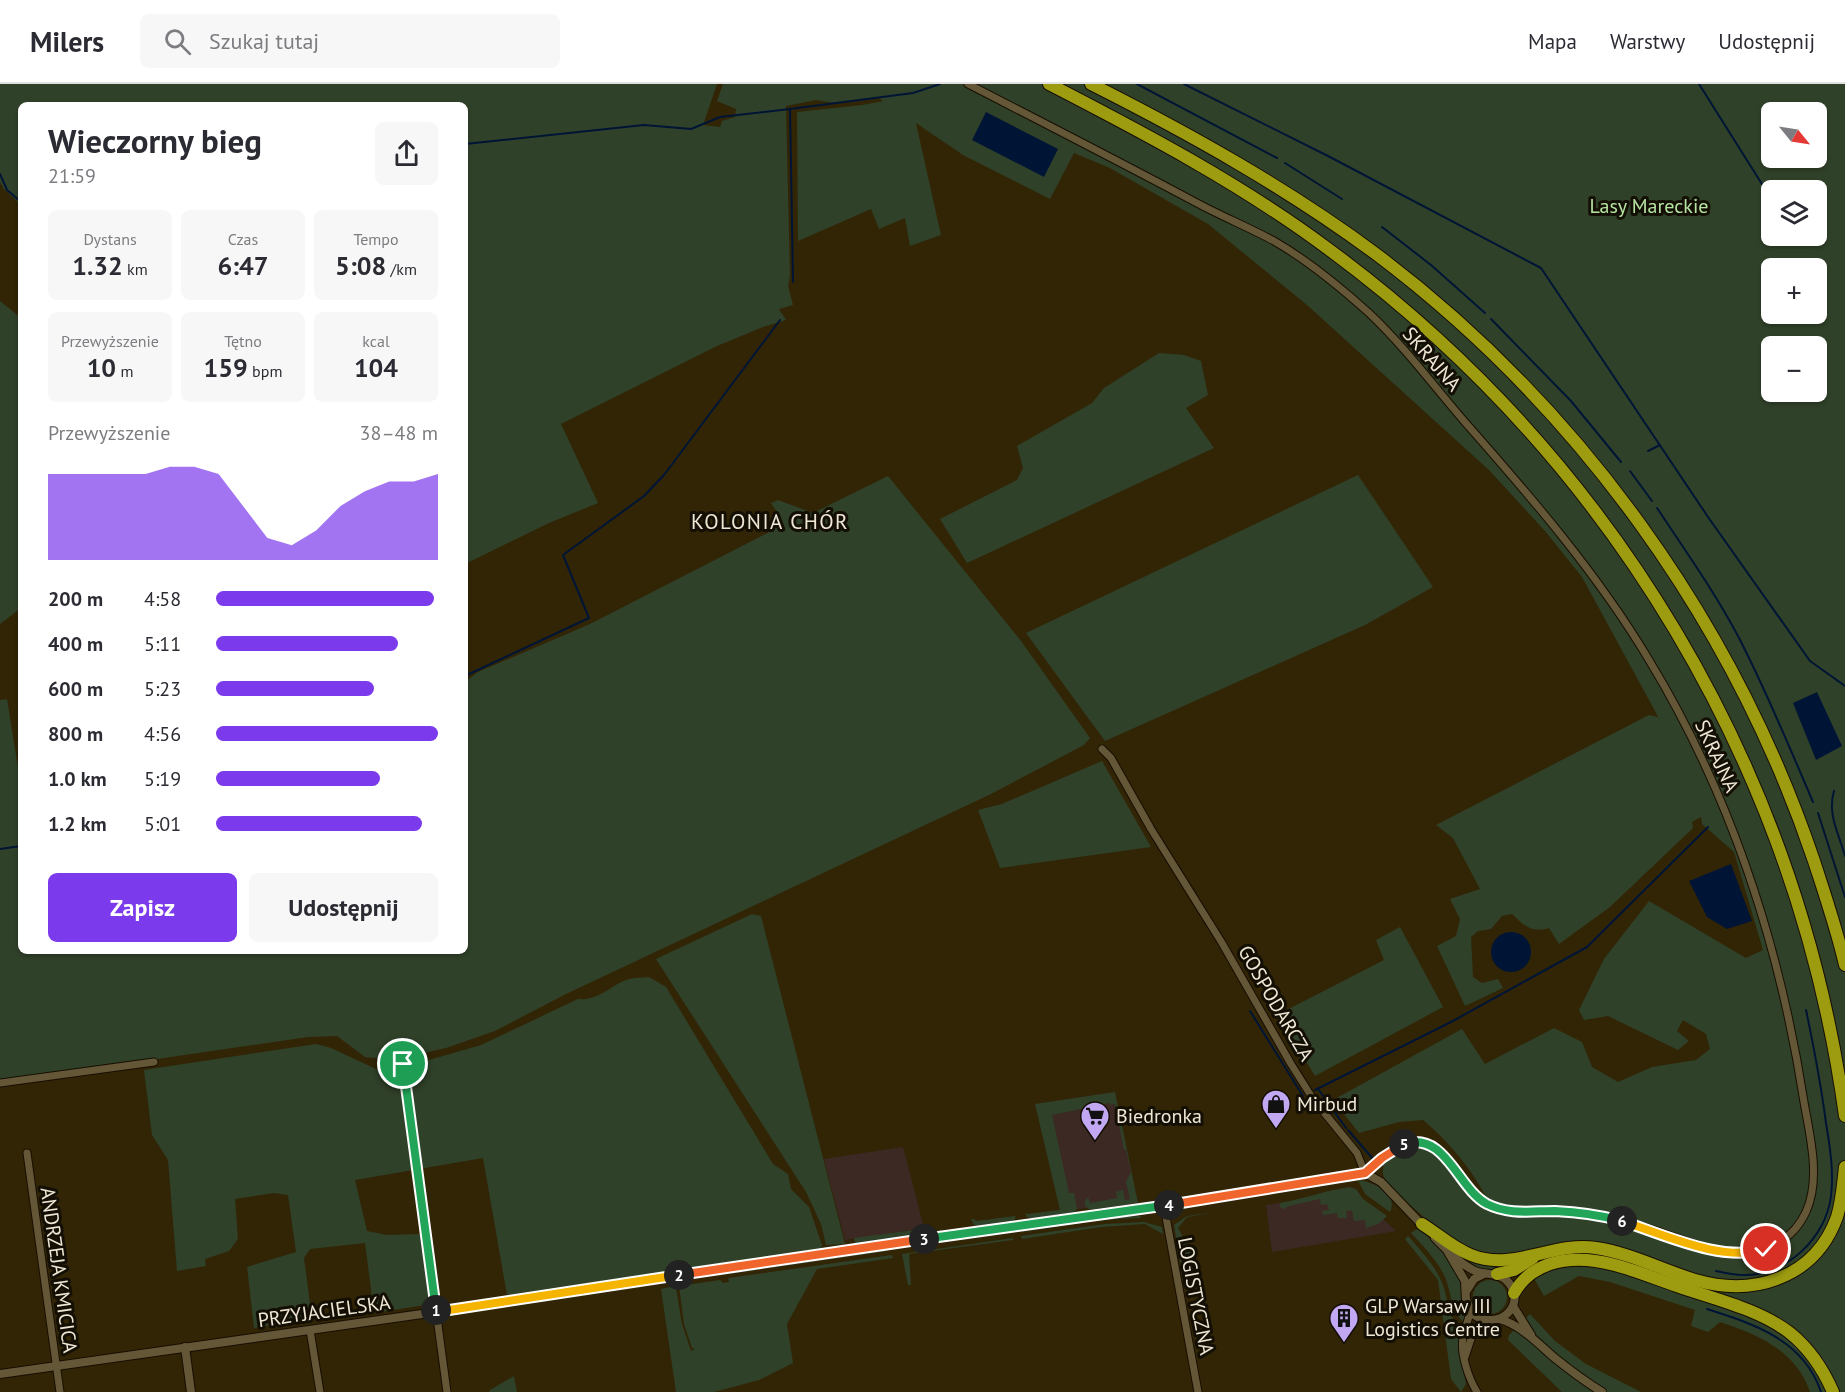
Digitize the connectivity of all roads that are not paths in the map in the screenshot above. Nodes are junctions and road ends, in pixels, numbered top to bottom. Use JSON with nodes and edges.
{"nodes":[{"id":1,"x":968,"y":84,"type":"edge"},
{"id":2,"x":1048,"y":84,"type":"edge"},
{"id":3,"x":1091,"y":84,"type":"edge"},
{"id":4,"x":1102,"y":749,"type":"dead end"},
{"id":5,"x":1845,"y":965,"type":"edge"},
{"id":6,"x":154,"y":1062,"type":"dead end"},
{"id":7,"x":403,"y":1064,"type":"dead end"},
{"id":8,"x":0,"y":1083,"type":"edge"},
{"id":9,"x":1845,"y":1116,"type":"edge"},
{"id":10,"x":27,"y":1153,"type":"dead end"},
{"id":11,"x":1845,"y":1167,"type":"edge"},
{"id":12,"x":1365,"y":1173,"type":"junction"},
{"id":13,"x":1164,"y":1206,"type":"junction"},
{"id":14,"x":1422,"y":1224,"type":"junction"},
{"id":15,"x":1448,"y":1252,"type":"junction"},
{"id":16,"x":1539,"y":1253,"type":"junction"},
{"id":17,"x":1491,"y":1274,"type":"junction"},
{"id":18,"x":1467,"y":1290,"type":"junction"},
{"id":19,"x":1514,"y":1293,"type":"junction"},
{"id":20,"x":1513,"y":1306,"type":"junction"},
{"id":21,"x":1470,"y":1311,"type":"junction"},
{"id":22,"x":436,"y":1312,"type":"junction"},
{"id":23,"x":1499,"y":1319,"type":"junction"},
{"id":24,"x":1484,"y":1320,"type":"junction"},
{"id":25,"x":310,"y":1330,"type":"junction"},
{"id":26,"x":1533,"y":1338,"type":"junction"},
{"id":27,"x":185,"y":1347,"type":"junction"},
{"id":28,"x":1465,"y":1357,"type":"junction"},
{"id":29,"x":56,"y":1366,"type":"junction"},
{"id":30,"x":0,"y":1374,"type":"edge"},
{"id":31,"x":60,"y":1392,"type":"edge"},
{"id":32,"x":191,"y":1392,"type":"edge"},
{"id":33,"x":320,"y":1392,"type":"edge"},
{"id":34,"x":447,"y":1392,"type":"edge"},
{"id":35,"x":1198,"y":1392,"type":"edge"},
{"id":36,"x":1477,"y":1392,"type":"edge"},
{"id":37,"x":1602,"y":1392,"type":"edge"},
{"id":38,"x":1833,"y":1392,"type":"edge"}],
"edges":[{"from":1,"to":12,"type":"street","name":"SKRAJNA"},
{"from":2,"to":9,"type":"highway"},
{"from":3,"to":5,"type":"highway"},
{"from":4,"to":12,"type":"street","name":"GOSPODARCZA"},
{"from":6,"to":8,"type":"street"},
{"from":7,"to":22,"type":"street"},
{"from":10,"to":29,"type":"street","name":"ANDRZEJA KMICICA"},
{"from":11,"to":16,"type":"highway"},
{"from":12,"to":13,"type":"street","name":"PRZYJACIELSKA"},
{"from":12,"to":14,"type":"street","name":"GOSPODARCZA"},
{"from":13,"to":22,"type":"street","name":"PRZYJACIELSKA"},
{"from":13,"to":35,"type":"street","name":"LOGISTYCZNA"},
{"from":14,"to":15,"type":"street","name":"GOSPODARCZA"},
{"from":14,"to":16,"type":"highway"},
{"from":15,"to":17,"type":"street","name":"GOSPODARCZA"},
{"from":15,"to":18,"type":"street","name":"GOSPODARCZA"},
{"from":16,"to":17,"type":"highway"},
{"from":17,"to":18,"type":"street"},
{"from":17,"to":19,"type":"street","name":"GOSPODARCZA"},
{"from":18,"to":21,"type":"street","name":"GOSPODARCZA"},
{"from":19,"to":20,"type":"street"},
{"from":19,"to":38,"type":"highway"},
{"from":20,"to":23,"type":"street"},
{"from":20,"to":26,"type":"street"},
{"from":21,"to":24,"type":"street"},
{"from":21,"to":28,"type":"street"},
{"from":22,"to":25,"type":"street","name":"PRZYJACIELSKA"},
{"from":22,"to":34,"type":"street"},
{"from":23,"to":24,"type":"street"},
{"from":23,"to":26,"type":"street"},
{"from":24,"to":28,"type":"street"},
{"from":25,"to":27,"type":"street","name":"PRZYJACIELSKA"},
{"from":25,"to":33,"type":"street"},
{"from":26,"to":37,"type":"street"},
{"from":27,"to":29,"type":"street","name":"PRZYJACIELSKA"},
{"from":27,"to":32,"type":"street"},
{"from":28,"to":36,"type":"street"},
{"from":29,"to":30,"type":"street","name":"PRZYJACIELSKA"},
{"from":29,"to":31,"type":"street","name":"ANDRZEJA KMICICA"}]}
